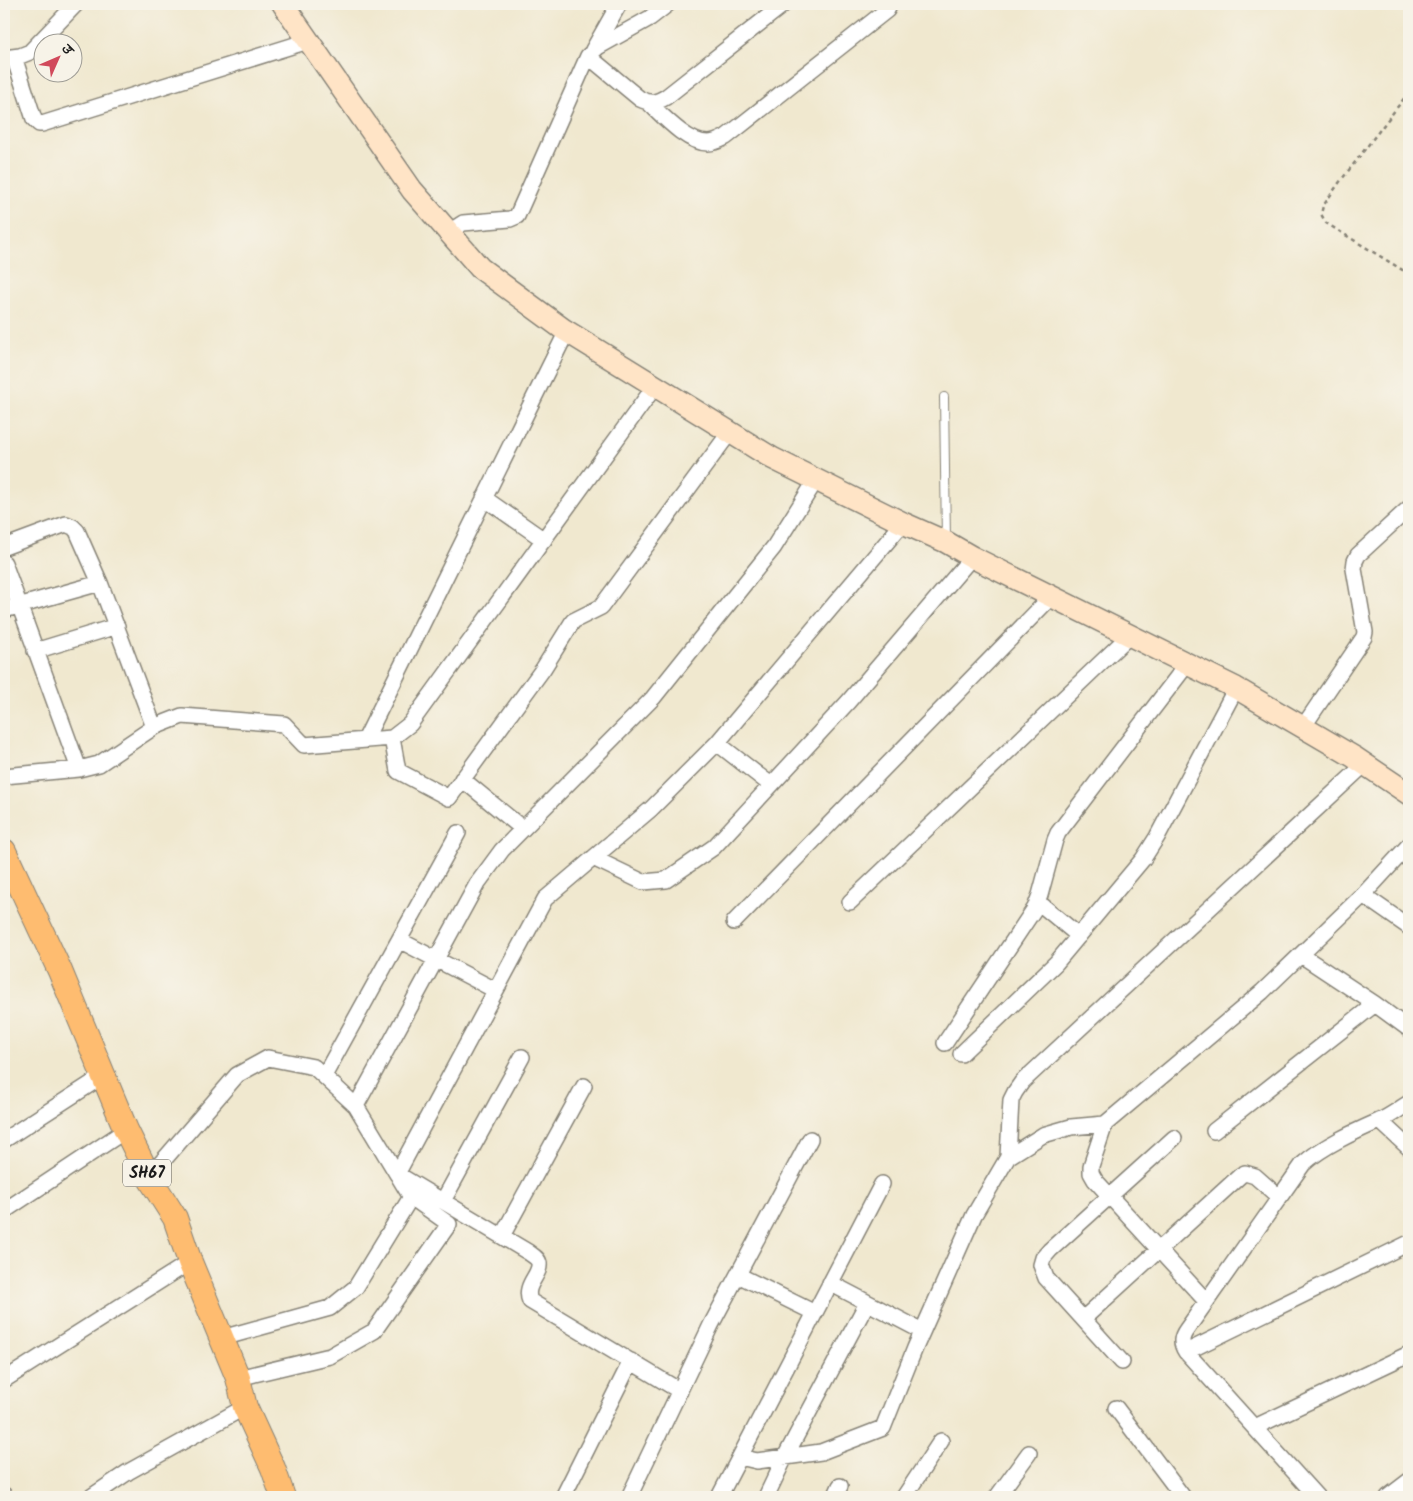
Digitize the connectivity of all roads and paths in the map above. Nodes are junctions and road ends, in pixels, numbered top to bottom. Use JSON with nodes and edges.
{"nodes":[{"id":1,"x":76,"y":4,"type":"edge"},
{"id":2,"x":283,"y":4,"type":"edge"},
{"id":3,"x":619,"y":4,"type":"edge"},
{"id":4,"x":668,"y":4,"type":"edge"},
{"id":5,"x":784,"y":4,"type":"edge"},
{"id":6,"x":890,"y":4,"type":"edge"},
{"id":7,"x":308,"y":42,"type":"junction"},
{"id":8,"x":590,"y":53,"type":"junction"},
{"id":9,"x":9,"y":57,"type":"edge"},
{"id":10,"x":1409,"y":92,"type":"edge"},
{"id":11,"x":648,"y":102,"type":"junction"},
{"id":12,"x":448,"y":232,"type":"junction"},
{"id":13,"x":1409,"y":274,"type":"edge"},
{"id":14,"x":567,"y":331,"type":"junction"},
{"id":15,"x":655,"y":386,"type":"junction"},
{"id":16,"x":944,"y":397,"type":"dead end"},
{"id":17,"x":730,"y":432,"type":"junction"},
{"id":18,"x":816,"y":480,"type":"junction"},
{"id":19,"x":484,"y":498,"type":"junction"},
{"id":20,"x":1409,"y":508,"type":"edge"},
{"id":21,"x":903,"y":523,"type":"junction"},
{"id":22,"x":544,"y":540,"type":"junction"},
{"id":23,"x":946,"y":542,"type":"junction"},
{"id":24,"x":4,"y":548,"type":"edge"},
{"id":25,"x":972,"y":557,"type":"junction"},
{"id":26,"x":4,"y":563,"type":"edge"},
{"id":27,"x":100,"y":583,"type":"junction"},
{"id":28,"x":1052,"y":596,"type":"junction"},
{"id":29,"x":11,"y":608,"type":"edge"},
{"id":30,"x":117,"y":626,"type":"junction"},
{"id":31,"x":1130,"y":635,"type":"junction"},
{"id":32,"x":36,"y":651,"type":"junction"},
{"id":33,"x":1188,"y":664,"type":"junction"},
{"id":34,"x":1236,"y":688,"type":"junction"},
{"id":35,"x":154,"y":727,"type":"junction"},
{"id":36,"x":1303,"y":727,"type":"junction"},
{"id":37,"x":392,"y":738,"type":"junction"},
{"id":38,"x":365,"y":740,"type":"junction"},
{"id":39,"x":717,"y":743,"type":"junction"},
{"id":40,"x":1365,"y":764,"type":"junction"},
{"id":41,"x":79,"y":769,"type":"junction"},
{"id":42,"x":4,"y":776,"type":"edge"},
{"id":43,"x":462,"y":779,"type":"junction"},
{"id":44,"x":771,"y":785,"type":"junction"},
{"id":45,"x":1409,"y":794,"type":"edge"},
{"id":46,"x":523,"y":829,"type":"junction"},
{"id":47,"x":458,"y":833,"type":"dead end"},
{"id":48,"x":1409,"y":845,"type":"edge"},
{"id":49,"x":593,"y":858,"type":"junction"},
{"id":50,"x":7,"y":866,"type":"edge"},
{"id":51,"x":1363,"y":895,"type":"junction"},
{"id":52,"x":850,"y":902,"type":"dead end"},
{"id":53,"x":1038,"y":902,"type":"junction"},
{"id":54,"x":734,"y":922,"type":"dead end"},
{"id":55,"x":1409,"y":927,"type":"edge"},
{"id":56,"x":1079,"y":936,"type":"junction"},
{"id":57,"x":399,"y":940,"type":"junction"},
{"id":58,"x":1301,"y":955,"type":"junction"},
{"id":59,"x":436,"y":959,"type":"junction"},
{"id":60,"x":495,"y":990,"type":"junction"},
{"id":61,"x":1375,"y":1004,"type":"junction"},
{"id":62,"x":1409,"y":1029,"type":"edge"},
{"id":63,"x":945,"y":1043,"type":"dead end"},
{"id":64,"x":961,"y":1054,"type":"dead end"},
{"id":65,"x":522,"y":1057,"type":"dead end"},
{"id":66,"x":103,"y":1076,"type":"junction"},
{"id":67,"x":324,"y":1076,"type":"junction"},
{"id":68,"x":584,"y":1086,"type":"dead end"},
{"id":69,"x":1409,"y":1103,"type":"edge"},
{"id":70,"x":356,"y":1106,"type":"junction"},
{"id":71,"x":1380,"y":1121,"type":"junction"},
{"id":72,"x":1105,"y":1124,"type":"junction"},
{"id":73,"x":126,"y":1130,"type":"junction"},
{"id":74,"x":1214,"y":1131,"type":"dead end"},
{"id":75,"x":1174,"y":1138,"type":"dead end"},
{"id":76,"x":810,"y":1139,"type":"dead end"},
{"id":77,"x":4,"y":1140,"type":"edge"},
{"id":78,"x":1409,"y":1148,"type":"edge"},
{"id":79,"x":1008,"y":1157,"type":"junction"},
{"id":80,"x":397,"y":1174,"type":"junction"},
{"id":81,"x":149,"y":1177,"type":"junction"},
{"id":82,"x":882,"y":1184,"type":"dead end"},
{"id":83,"x":1110,"y":1196,"type":"junction"},
{"id":84,"x":411,"y":1197,"type":"junction"},
{"id":85,"x":1279,"y":1197,"type":"junction"},
{"id":86,"x":443,"y":1201,"type":"junction"},
{"id":87,"x":4,"y":1211,"type":"edge"},
{"id":88,"x":502,"y":1236,"type":"junction"},
{"id":89,"x":1409,"y":1243,"type":"edge"},
{"id":90,"x":1158,"y":1249,"type":"junction"},
{"id":91,"x":190,"y":1262,"type":"junction"},
{"id":92,"x":738,"y":1274,"type":"junction"},
{"id":93,"x":830,"y":1284,"type":"junction"},
{"id":94,"x":1206,"y":1301,"type":"junction"},
{"id":95,"x":867,"y":1302,"type":"junction"},
{"id":96,"x":815,"y":1313,"type":"junction"},
{"id":97,"x":1083,"y":1319,"type":"junction"},
{"id":98,"x":922,"y":1331,"type":"junction"},
{"id":99,"x":222,"y":1338,"type":"junction"},
{"id":100,"x":1186,"y":1352,"type":"junction"},
{"id":101,"x":1409,"y":1354,"type":"edge"},
{"id":102,"x":631,"y":1361,"type":"junction"},
{"id":103,"x":1122,"y":1362,"type":"dead end"},
{"id":104,"x":238,"y":1378,"type":"junction"},
{"id":105,"x":4,"y":1380,"type":"edge"},
{"id":106,"x":680,"y":1391,"type":"junction"},
{"id":107,"x":245,"y":1407,"type":"junction"},
{"id":108,"x":1116,"y":1408,"type":"dead end"},
{"id":109,"x":1255,"y":1427,"type":"junction"},
{"id":110,"x":941,"y":1441,"type":"dead end"},
{"id":111,"x":1029,"y":1453,"type":"dead end"},
{"id":112,"x":740,"y":1457,"type":"junction"},
{"id":113,"x":785,"y":1457,"type":"junction"},
{"id":114,"x":1409,"y":1481,"type":"edge"},
{"id":115,"x":91,"y":1497,"type":"edge"},
{"id":116,"x":283,"y":1497,"type":"edge"},
{"id":117,"x":563,"y":1497,"type":"edge"},
{"id":118,"x":629,"y":1497,"type":"edge"},
{"id":119,"x":719,"y":1497,"type":"edge"},
{"id":120,"x":766,"y":1497,"type":"edge"},
{"id":121,"x":904,"y":1497,"type":"edge"},
{"id":122,"x":997,"y":1497,"type":"edge"},
{"id":123,"x":1183,"y":1497,"type":"edge"},
{"id":124,"x":1317,"y":1497,"type":"edge"},
{"id":125,"x":1388,"y":1497,"type":"edge"}],
"edges":[{"from":1,"to":9,"type":"street"},
{"from":2,"to":7,"type":"main road"},
{"from":3,"to":8,"type":"street"},
{"from":4,"to":8,"type":"street"},
{"from":5,"to":11,"type":"street"},
{"from":6,"to":11,"type":"street"},
{"from":7,"to":9,"type":"street"},
{"from":7,"to":12,"type":"main road"},
{"from":8,"to":11,"type":"street"},
{"from":8,"to":12,"type":"street"},
{"from":10,"to":13,"type":"path"},
{"from":12,"to":14,"type":"main road"},
{"from":14,"to":15,"type":"main road"},
{"from":14,"to":19,"type":"street"},
{"from":15,"to":17,"type":"main road"},
{"from":15,"to":22,"type":"street"},
{"from":16,"to":23,"type":"lane"},
{"from":17,"to":18,"type":"main road"},
{"from":17,"to":43,"type":"street"},
{"from":18,"to":21,"type":"main road"},
{"from":18,"to":46,"type":"street"},
{"from":19,"to":22,"type":"street"},
{"from":19,"to":38,"type":"street"},
{"from":20,"to":36,"type":"street"},
{"from":21,"to":23,"type":"main road"},
{"from":21,"to":39,"type":"street"},
{"from":22,"to":37,"type":"street"},
{"from":23,"to":25,"type":"main road"},
{"from":24,"to":27,"type":"street"},
{"from":25,"to":28,"type":"main road"},
{"from":25,"to":44,"type":"street"},
{"from":26,"to":29,"type":"street"},
{"from":27,"to":29,"type":"street"},
{"from":27,"to":30,"type":"street"},
{"from":28,"to":31,"type":"main road"},
{"from":28,"to":54,"type":"street"},
{"from":29,"to":32,"type":"street"},
{"from":30,"to":32,"type":"street"},
{"from":30,"to":35,"type":"street"},
{"from":31,"to":33,"type":"main road"},
{"from":31,"to":52,"type":"street"},
{"from":32,"to":41,"type":"street"},
{"from":33,"to":34,"type":"main road"},
{"from":33,"to":53,"type":"street"},
{"from":34,"to":36,"type":"main road"},
{"from":34,"to":56,"type":"street"},
{"from":35,"to":38,"type":"street"},
{"from":35,"to":41,"type":"street"},
{"from":36,"to":40,"type":"main road"},
{"from":37,"to":38,"type":"street"},
{"from":37,"to":43,"type":"street"},
{"from":39,"to":44,"type":"street"},
{"from":39,"to":49,"type":"street"},
{"from":40,"to":45,"type":"main road"},
{"from":40,"to":79,"type":"street"},
{"from":41,"to":42,"type":"street"},
{"from":43,"to":46,"type":"street"},
{"from":44,"to":49,"type":"street"},
{"from":46,"to":59,"type":"street"},
{"from":47,"to":57,"type":"street"},
{"from":48,"to":51,"type":"street"},
{"from":49,"to":60,"type":"street"},
{"from":50,"to":66,"type":"main road","number":"SH67"},
{"from":51,"to":55,"type":"street"},
{"from":51,"to":58,"type":"street"},
{"from":53,"to":56,"type":"street"},
{"from":53,"to":63,"type":"street"},
{"from":56,"to":64,"type":"street"},
{"from":57,"to":59,"type":"street"},
{"from":57,"to":67,"type":"street"},
{"from":58,"to":61,"type":"street"},
{"from":58,"to":72,"type":"street"},
{"from":59,"to":60,"type":"street"},
{"from":59,"to":70,"type":"street"},
{"from":60,"to":80,"type":"street"},
{"from":61,"to":62,"type":"street"},
{"from":61,"to":74,"type":"street"},
{"from":65,"to":86,"type":"street"},
{"from":66,"to":73,"type":"main road","number":"SH67"},
{"from":66,"to":77,"type":"street"},
{"from":67,"to":70,"type":"street"},
{"from":67,"to":81,"type":"street"},
{"from":68,"to":88,"type":"street"},
{"from":69,"to":71,"type":"street"},
{"from":70,"to":80,"type":"street"},
{"from":71,"to":78,"type":"street"},
{"from":71,"to":85,"type":"street"},
{"from":72,"to":79,"type":"street"},
{"from":72,"to":83,"type":"street"},
{"from":73,"to":81,"type":"main road","number":"SH67"},
{"from":73,"to":87,"type":"street"},
{"from":75,"to":83,"type":"street"},
{"from":76,"to":92,"type":"street"},
{"from":79,"to":98,"type":"street"},
{"from":80,"to":84,"type":"street"},
{"from":80,"to":86,"type":"street"},
{"from":81,"to":91,"type":"main road","number":"SH67"},
{"from":82,"to":93,"type":"street"},
{"from":83,"to":90,"type":"street"},
{"from":83,"to":97,"type":"street"},
{"from":84,"to":99,"type":"street"},
{"from":84,"to":104,"type":"street"},
{"from":85,"to":90,"type":"street"},
{"from":85,"to":94,"type":"street"},
{"from":86,"to":88,"type":"street"},
{"from":88,"to":102,"type":"street"},
{"from":89,"to":100,"type":"street"},
{"from":90,"to":94,"type":"street"},
{"from":90,"to":97,"type":"street"},
{"from":91,"to":99,"type":"main road","number":"SH67"},
{"from":91,"to":105,"type":"street"},
{"from":92,"to":96,"type":"street"},
{"from":92,"to":106,"type":"street"},
{"from":93,"to":95,"type":"street"},
{"from":93,"to":96,"type":"street"},
{"from":94,"to":100,"type":"street"},
{"from":95,"to":98,"type":"street"},
{"from":95,"to":113,"type":"street"},
{"from":96,"to":112,"type":"street"},
{"from":97,"to":103,"type":"street"},
{"from":98,"to":113,"type":"street"},
{"from":99,"to":104,"type":"main road","number":"SH67"},
{"from":100,"to":109,"type":"street"},
{"from":101,"to":109,"type":"street"},
{"from":102,"to":106,"type":"street"},
{"from":102,"to":117,"type":"street"},
{"from":104,"to":107,"type":"main road","number":"SH67"},
{"from":106,"to":118,"type":"street"},
{"from":107,"to":115,"type":"street"},
{"from":107,"to":116,"type":"main road","number":"SH67"},
{"from":108,"to":123,"type":"street"},
{"from":109,"to":124,"type":"street"},
{"from":110,"to":121,"type":"street"},
{"from":111,"to":122,"type":"street"},
{"from":112,"to":113,"type":"street"},
{"from":112,"to":119,"type":"street"},
{"from":113,"to":120,"type":"street"},
{"from":114,"to":125,"type":"street"}]}
